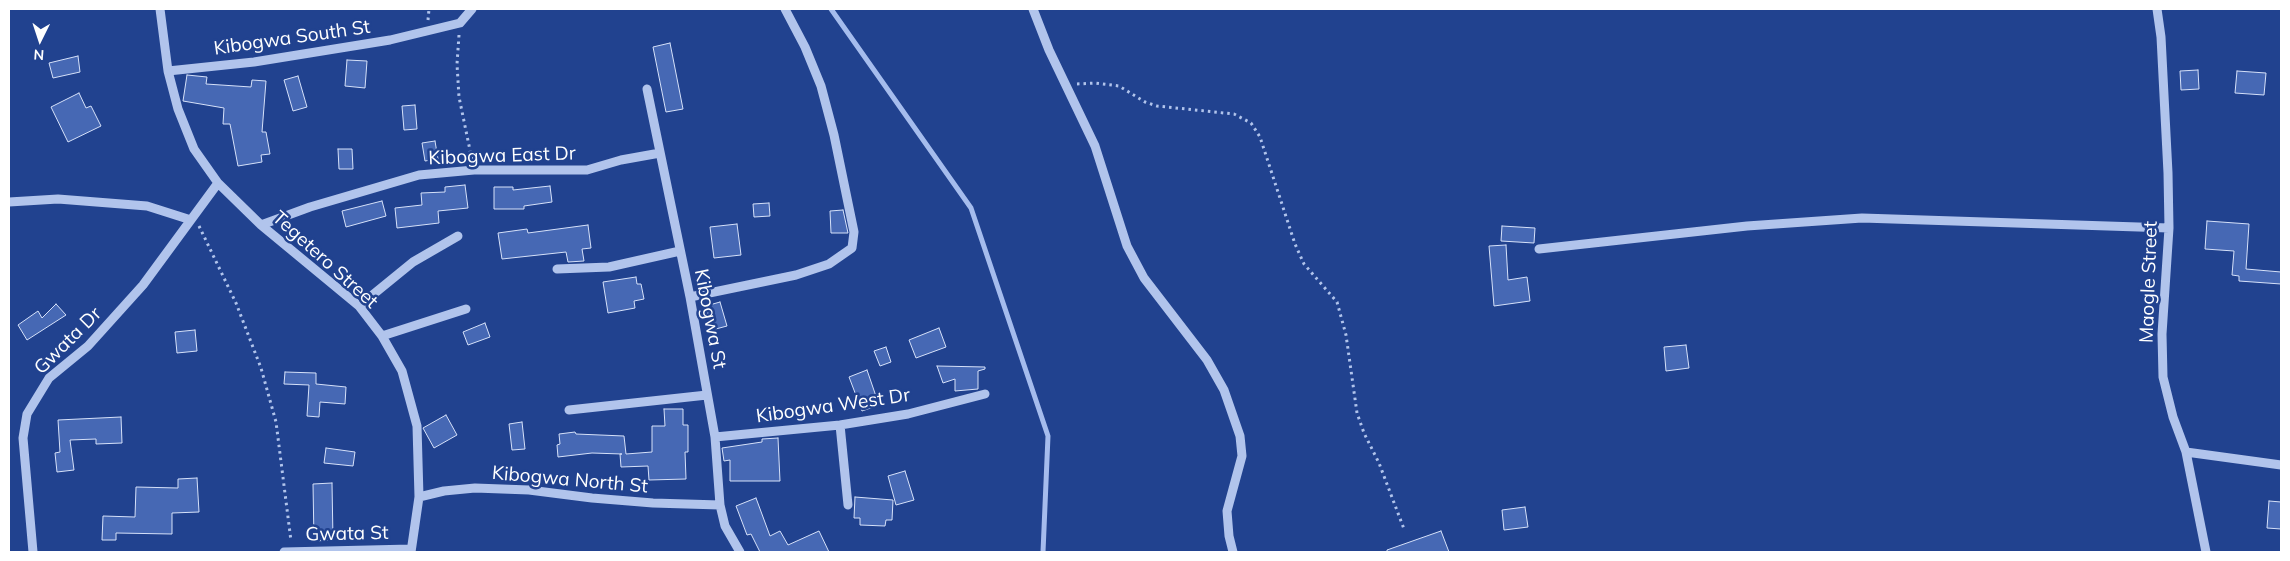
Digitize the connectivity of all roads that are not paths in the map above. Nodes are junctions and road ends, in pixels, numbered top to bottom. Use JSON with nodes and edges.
{"nodes":[{"id":1,"x":160,"y":9,"type":"edge"},
{"id":2,"x":472,"y":9,"type":"edge"},
{"id":3,"x":785,"y":9,"type":"edge"},
{"id":4,"x":1033,"y":9,"type":"edge"},
{"id":5,"x":2157,"y":9,"type":"edge"},
{"id":6,"x":168,"y":71,"type":"junction"},
{"id":7,"x":646,"y":90,"type":"dead end"},
{"id":8,"x":660,"y":153,"type":"junction"},
{"id":9,"x":218,"y":183,"type":"junction"},
{"id":10,"x":9,"y":202,"type":"edge"},
{"id":11,"x":193,"y":217,"type":"junction"},
{"id":12,"x":261,"y":225,"type":"junction"},
{"id":13,"x":2169,"y":228,"type":"junction"},
{"id":14,"x":458,"y":236,"type":"dead end"},
{"id":15,"x":1539,"y":250,"type":"dead end"},
{"id":16,"x":680,"y":251,"type":"junction"},
{"id":17,"x":557,"y":269,"type":"dead end"},
{"id":18,"x":690,"y":296,"type":"junction"},
{"id":19,"x":359,"y":306,"type":"junction"},
{"id":20,"x":466,"y":309,"type":"dead end"},
{"id":21,"x":382,"y":336,"type":"junction"},
{"id":22,"x":985,"y":394,"type":"dead end"},
{"id":23,"x":707,"y":395,"type":"junction"},
{"id":24,"x":569,"y":410,"type":"dead end"},
{"id":25,"x":840,"y":425,"type":"junction"},
{"id":26,"x":715,"y":437,"type":"junction"},
{"id":27,"x":2186,"y":452,"type":"junction"},
{"id":28,"x":2281,"y":465,"type":"edge"},
{"id":29,"x":419,"y":496,"type":"junction"},
{"id":30,"x":720,"y":505,"type":"junction"},
{"id":31,"x":848,"y":506,"type":"dead end"},
{"id":32,"x":411,"y":551,"type":"edge"},
{"id":33,"x":33,"y":552,"type":"edge"},
{"id":34,"x":284,"y":552,"type":"edge"},
{"id":35,"x":292,"y":552,"type":"edge"},
{"id":36,"x":740,"y":552,"type":"edge"},
{"id":37,"x":1233,"y":552,"type":"edge"},
{"id":38,"x":2206,"y":552,"type":"edge"}],
"edges":[{"from":1,"to":6,"type":"street","name":"Tegetero Street"},
{"from":2,"to":6,"type":"street","name":"Kibogwa South St"},
{"from":3,"to":18,"type":"street"},
{"from":4,"to":37,"type":"street"},
{"from":5,"to":13,"type":"street","name":"Maogle Street"},
{"from":6,"to":9,"type":"street","name":"Tegetero Street"},
{"from":7,"to":8,"type":"street","name":"Kibogwa St"},
{"from":8,"to":12,"type":"street","name":"Kibogwa East Dr"},
{"from":8,"to":16,"type":"street","name":"Kibogwa St"},
{"from":9,"to":11,"type":"street","name":"Gwata Dr"},
{"from":9,"to":12,"type":"street","name":"Tegetero Street"},
{"from":10,"to":11,"type":"street"},
{"from":11,"to":33,"type":"street","name":"Gwata Dr"},
{"from":12,"to":19,"type":"street","name":"Tegetero Street"},
{"from":13,"to":15,"type":"street"},
{"from":13,"to":27,"type":"street","name":"Maogle Street"},
{"from":14,"to":19,"type":"street"},
{"from":16,"to":17,"type":"street"},
{"from":16,"to":18,"type":"street","name":"Kibogwa St"},
{"from":18,"to":23,"type":"street","name":"Kibogwa St"},
{"from":19,"to":21,"type":"street","name":"Tegetero Street"},
{"from":20,"to":21,"type":"street"},
{"from":21,"to":29,"type":"street","name":"Tegetero Street"},
{"from":22,"to":25,"type":"street","name":"Kibogwa West Dr"},
{"from":23,"to":24,"type":"street"},
{"from":23,"to":26,"type":"street","name":"Kibogwa St"},
{"from":25,"to":26,"type":"street","name":"Kibogwa West Dr"},
{"from":25,"to":31,"type":"street"},
{"from":26,"to":30,"type":"street","name":"Kibogwa St"},
{"from":27,"to":28,"type":"street"},
{"from":27,"to":38,"type":"street","name":"Maogle Street"},
{"from":29,"to":30,"type":"street","name":"Kibogwa North St"},
{"from":29,"to":32,"type":"street","name":"Tegetero Street"},
{"from":30,"to":36,"type":"street","name":"Kibogwa St"},
{"from":32,"to":35,"type":"street","name":"Gwata St"},
{"from":34,"to":35,"type":"street","name":"Gwata St"}]}
